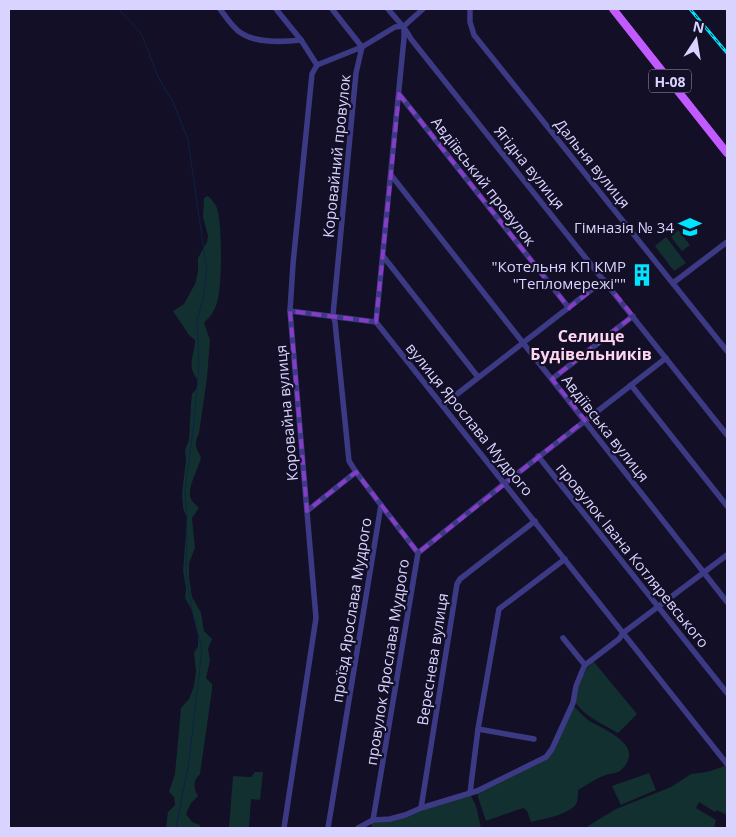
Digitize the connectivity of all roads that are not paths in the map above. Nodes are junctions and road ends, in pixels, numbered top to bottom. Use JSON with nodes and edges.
{"nodes":[{"id":1,"x":220,"y":9,"type":"edge"},
{"id":2,"x":276,"y":9,"type":"edge"},
{"id":3,"x":332,"y":9,"type":"edge"},
{"id":4,"x":388,"y":9,"type":"edge"},
{"id":5,"x":423,"y":9,"type":"edge"},
{"id":6,"x":470,"y":9,"type":"edge"},
{"id":7,"x":613,"y":9,"type":"edge"},
{"id":8,"x":404,"y":26,"type":"junction"},
{"id":9,"x":301,"y":40,"type":"junction"},
{"id":10,"x":362,"y":47,"type":"junction"},
{"id":11,"x":317,"y":65,"type":"junction"},
{"id":12,"x":399,"y":94,"type":"junction"},
{"id":13,"x":727,"y":153,"type":"edge"},
{"id":14,"x":391,"y":175,"type":"junction"},
{"id":15,"x":727,"y":242,"type":"edge"},
{"id":16,"x":383,"y":256,"type":"junction"},
{"id":17,"x":604,"y":280,"type":"junction"},
{"id":18,"x":673,"y":283,"type":"junction"},
{"id":19,"x":568,"y":308,"type":"junction"},
{"id":20,"x":290,"y":311,"type":"junction"},
{"id":21,"x":333,"y":315,"type":"junction"},
{"id":22,"x":633,"y":316,"type":"junction"},
{"id":23,"x":376,"y":322,"type":"junction"},
{"id":24,"x":523,"y":342,"type":"junction"},
{"id":25,"x":727,"y":350,"type":"edge"},
{"id":26,"x":666,"y":358,"type":"junction"},
{"id":27,"x":478,"y":377,"type":"junction"},
{"id":28,"x":552,"y":379,"type":"junction"},
{"id":29,"x":631,"y":385,"type":"junction"},
{"id":30,"x":443,"y":405,"type":"junction"},
{"id":31,"x":585,"y":420,"type":"junction"},
{"id":32,"x":727,"y":435,"type":"edge"},
{"id":33,"x":538,"y":456,"type":"junction"},
{"id":34,"x":356,"y":472,"type":"junction"},
{"id":35,"x":504,"y":483,"type":"junction"},
{"id":36,"x":381,"y":505,"type":"junction"},
{"id":37,"x":727,"y":506,"type":"edge"},
{"id":38,"x":307,"y":511,"type":"junction"},
{"id":39,"x":535,"y":521,"type":"junction"},
{"id":40,"x":418,"y":552,"type":"junction"},
{"id":41,"x":727,"y":555,"type":"edge"},
{"id":42,"x":565,"y":559,"type":"junction"},
{"id":43,"x":704,"y":573,"type":"junction"},
{"id":44,"x":727,"y":602,"type":"edge"},
{"id":45,"x":660,"y":607,"type":"junction"},
{"id":46,"x":623,"y":634,"type":"junction"},
{"id":47,"x":563,"y":638,"type":"dead end"},
{"id":48,"x":585,"y":665,"type":"junction"},
{"id":49,"x":727,"y":693,"type":"edge"},
{"id":50,"x":478,"y":729,"type":"junction"},
{"id":51,"x":534,"y":739,"type":"dead end"},
{"id":52,"x":727,"y":763,"type":"edge"},
{"id":53,"x":470,"y":793,"type":"junction"},
{"id":54,"x":421,"y":808,"type":"junction"},
{"id":55,"x":373,"y":820,"type":"junction"},
{"id":56,"x":284,"y":828,"type":"edge"},
{"id":57,"x":328,"y":828,"type":"edge"},
{"id":58,"x":358,"y":828,"type":"edge"}],
"edges":[{"from":1,"to":9,"type":"street"},
{"from":2,"to":9,"type":"street"},
{"from":3,"to":10,"type":"street"},
{"from":4,"to":8,"type":"street","name":"Ягідна вулиця"},
{"from":5,"to":8,"type":"street"},
{"from":6,"to":18,"type":"street","name":"Дальня вулиця"},
{"from":7,"to":13,"type":"main road","number":"Н-08"},
{"from":8,"to":10,"type":"street"},
{"from":8,"to":12,"type":"street"},
{"from":8,"to":17,"type":"street","name":"Ягідна вулиця"},
{"from":9,"to":11,"type":"street"},
{"from":10,"to":11,"type":"street"},
{"from":10,"to":21,"type":"street","name":"Коровайний провулок"},
{"from":11,"to":20,"type":"street","name":"Коровайна вулиця"},
{"from":12,"to":14,"type":"street"},
{"from":12,"to":19,"type":"street","name":"Авдіївський провулок"},
{"from":14,"to":16,"type":"street"},
{"from":14,"to":24,"type":"street","name":"Авдіївська вулиця"},
{"from":15,"to":18,"type":"street"},
{"from":16,"to":23,"type":"street"},
{"from":16,"to":27,"type":"street"},
{"from":17,"to":19,"type":"street"},
{"from":17,"to":22,"type":"street","name":"Ягідна вулиця"},
{"from":18,"to":25,"type":"street","name":"Дальня вулиця"},
{"from":19,"to":24,"type":"street"},
{"from":20,"to":21,"type":"street"},
{"from":20,"to":38,"type":"street","name":"Коровайна вулиця"},
{"from":21,"to":23,"type":"street"},
{"from":21,"to":34,"type":"street","name":"проїзд Ярослава Мудрого"},
{"from":22,"to":26,"type":"street","name":"Ягідна вулиця"},
{"from":22,"to":28,"type":"street"},
{"from":23,"to":30,"type":"street","name":"вулиця Ярослава Мудрого"},
{"from":24,"to":27,"type":"street"},
{"from":24,"to":28,"type":"street","name":"Авдіївська вулиця"},
{"from":26,"to":29,"type":"street","name":"провулок Ярослава Мудрого"},
{"from":26,"to":32,"type":"street","name":"Ягідна вулиця"},
{"from":27,"to":30,"type":"street"},
{"from":28,"to":31,"type":"street","name":"Авдіївська вулиця"},
{"from":29,"to":31,"type":"street","name":"провулок Ярослава Мудрого"},
{"from":29,"to":37,"type":"street"},
{"from":30,"to":35,"type":"street","name":"вулиця Ярослава Мудрого"},
{"from":31,"to":33,"type":"street","name":"провулок Ярослава Мудрого"},
{"from":31,"to":43,"type":"street","name":"Авдіївська вулиця"},
{"from":33,"to":35,"type":"street","name":"провулок Ярослава Мудрого"},
{"from":33,"to":45,"type":"street","name":"провулок Івана Котляревського"},
{"from":34,"to":36,"type":"street","name":"проїзд Ярослава Мудрого"},
{"from":34,"to":38,"type":"street"},
{"from":35,"to":39,"type":"street","name":"вулиця Ярослава Мудрого"},
{"from":35,"to":40,"type":"street","name":"провулок Ярослава Мудрого"},
{"from":36,"to":40,"type":"street"},
{"from":36,"to":57,"type":"street","name":"проїзд Ярослава Мудрого"},
{"from":38,"to":56,"type":"street","name":"Коровайна вулиця"},
{"from":39,"to":42,"type":"street","name":"вулиця Ярослава Мудрого"},
{"from":39,"to":54,"type":"street","name":"Вереснева вулиця"},
{"from":40,"to":55,"type":"street","name":"провулок Ярослава Мудрого"},
{"from":41,"to":43,"type":"street"},
{"from":42,"to":46,"type":"street","name":"вулиця Ярослава Мудрого"},
{"from":42,"to":50,"type":"street"},
{"from":43,"to":44,"type":"street","name":"Авдіївська вулиця"},
{"from":43,"to":45,"type":"street"},
{"from":45,"to":46,"type":"street"},
{"from":45,"to":49,"type":"street","name":"провулок Івана Котляревського"},
{"from":46,"to":48,"type":"street"},
{"from":46,"to":52,"type":"street","name":"вулиця Ярослава Мудрого"},
{"from":47,"to":48,"type":"street"},
{"from":48,"to":53,"type":"street"},
{"from":50,"to":51,"type":"street"},
{"from":50,"to":53,"type":"street"},
{"from":53,"to":54,"type":"street"},
{"from":54,"to":55,"type":"street"},
{"from":55,"to":58,"type":"street"}]}
